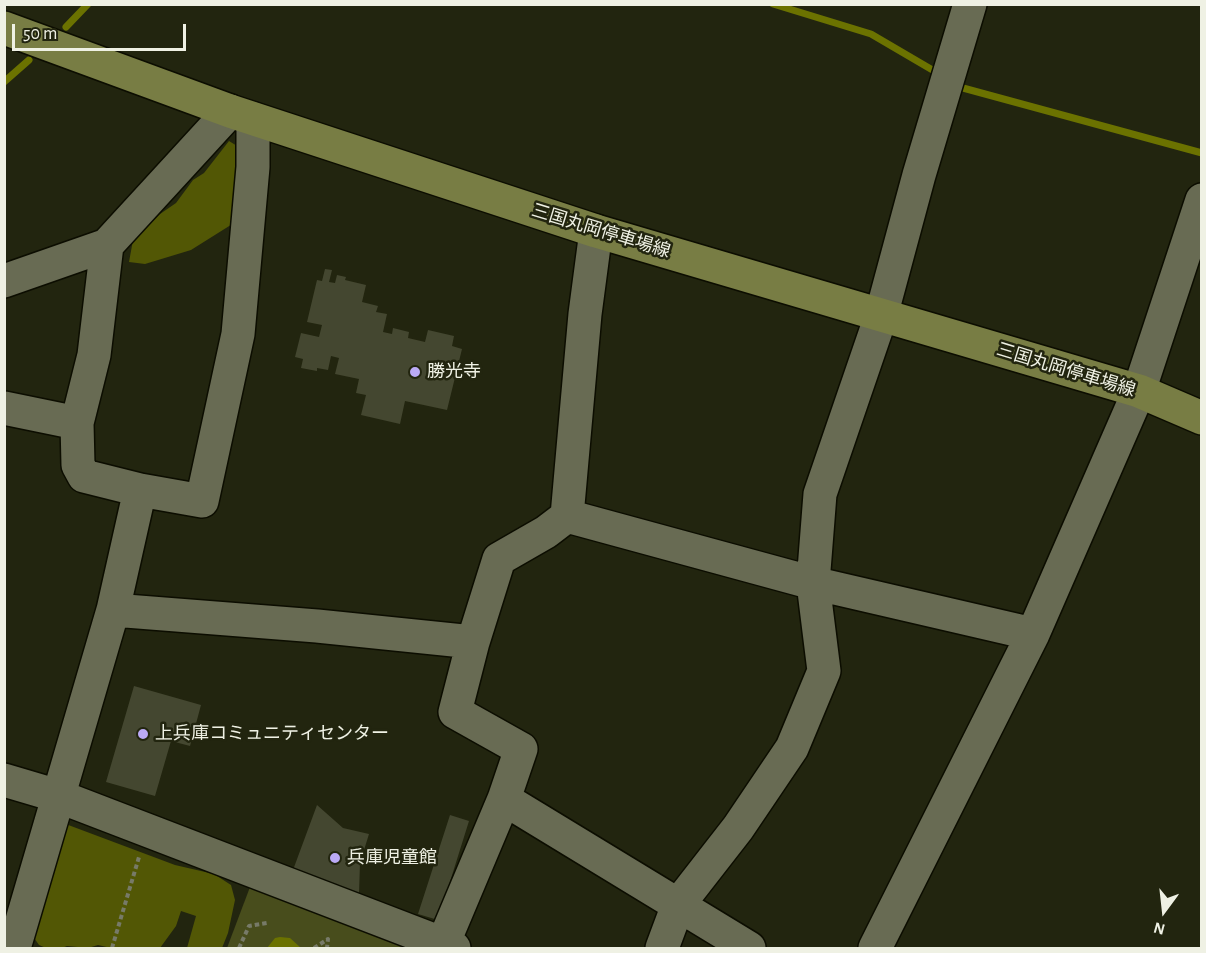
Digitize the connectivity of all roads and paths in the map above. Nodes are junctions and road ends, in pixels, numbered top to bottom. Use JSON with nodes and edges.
{"nodes":[{"id":1,"x":970,"y":4,"type":"edge"},
{"id":2,"x":4,"y":28,"type":"edge"},
{"id":3,"x":241,"y":115,"type":"junction"},
{"id":4,"x":1202,"y":200,"type":"edge"},
{"id":5,"x":596,"y":231,"type":"junction"},
{"id":6,"x":107,"y":245,"type":"junction"},
{"id":7,"x":4,"y":281,"type":"edge"},
{"id":8,"x":881,"y":315,"type":"junction"},
{"id":9,"x":1139,"y":391,"type":"junction"},
{"id":10,"x":4,"y":408,"type":"edge"},
{"id":11,"x":1202,"y":418,"type":"edge"},
{"id":12,"x":77,"y":423,"type":"junction"},
{"id":13,"x":140,"y":490,"type":"junction"},
{"id":14,"x":567,"y":516,"type":"junction"},
{"id":15,"x":813,"y":583,"type":"junction"},
{"id":16,"x":113,"y":610,"type":"junction"},
{"id":17,"x":1033,"y":634,"type":"junction"},
{"id":18,"x":473,"y":642,"type":"junction"},
{"id":19,"x":4,"y":780,"type":"edge"},
{"id":20,"x":58,"y":796,"type":"junction"},
{"id":21,"x":504,"y":799,"type":"junction"},
{"id":22,"x":147,"y":830,"type":"junction"},
{"id":23,"x":678,"y":905,"type":"junction"},
{"id":24,"x":267,"y":922,"type":"dead end"},
{"id":25,"x":448,"y":946,"type":"edge"},
{"id":26,"x":14,"y":948,"type":"edge"},
{"id":27,"x":112,"y":948,"type":"edge"},
{"id":28,"x":239,"y":948,"type":"edge"},
{"id":29,"x":314,"y":948,"type":"edge"},
{"id":30,"x":327,"y":948,"type":"edge"},
{"id":31,"x":663,"y":948,"type":"edge"},
{"id":32,"x":749,"y":948,"type":"edge"},
{"id":33,"x":875,"y":948,"type":"edge"}],
"edges":[{"from":1,"to":8,"type":"street"},
{"from":2,"to":3,"type":"main road","name":"三国丸岡停車場線"},
{"from":3,"to":5,"type":"main road","name":"三国丸岡停車場線"},
{"from":3,"to":6,"type":"street"},
{"from":3,"to":13,"type":"street"},
{"from":4,"to":9,"type":"street"},
{"from":5,"to":8,"type":"main road","name":"三国丸岡停車場線"},
{"from":5,"to":14,"type":"street"},
{"from":6,"to":7,"type":"street"},
{"from":6,"to":12,"type":"street"},
{"from":8,"to":9,"type":"main road","name":"三国丸岡停車場線"},
{"from":8,"to":15,"type":"street"},
{"from":9,"to":11,"type":"main road","name":"三国丸岡停車場線"},
{"from":9,"to":17,"type":"street"},
{"from":10,"to":12,"type":"street"},
{"from":12,"to":13,"type":"street"},
{"from":13,"to":16,"type":"street"},
{"from":14,"to":15,"type":"street"},
{"from":14,"to":18,"type":"street"},
{"from":15,"to":17,"type":"street"},
{"from":15,"to":23,"type":"street"},
{"from":16,"to":18,"type":"street"},
{"from":16,"to":20,"type":"street"},
{"from":17,"to":33,"type":"street"},
{"from":18,"to":21,"type":"street"},
{"from":19,"to":20,"type":"street"},
{"from":20,"to":22,"type":"street"},
{"from":20,"to":26,"type":"street"},
{"from":21,"to":23,"type":"street"},
{"from":21,"to":25,"type":"street"},
{"from":22,"to":25,"type":"street"},
{"from":22,"to":27,"type":"path"},
{"from":23,"to":31,"type":"street"},
{"from":23,"to":32,"type":"street"},
{"from":24,"to":28,"type":"path"},
{"from":29,"to":30,"type":"path"}]}
